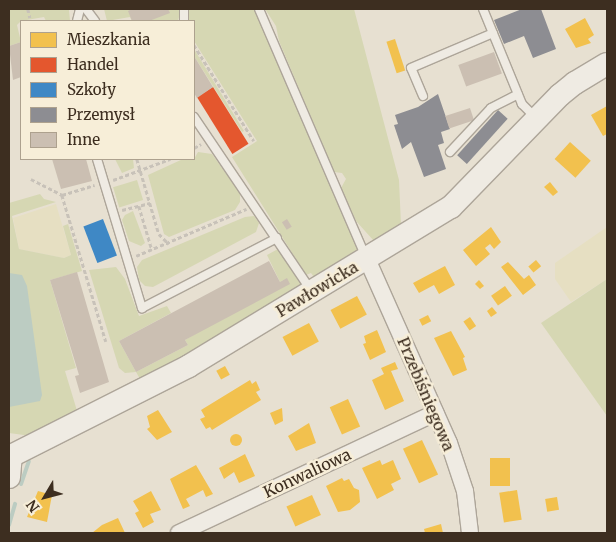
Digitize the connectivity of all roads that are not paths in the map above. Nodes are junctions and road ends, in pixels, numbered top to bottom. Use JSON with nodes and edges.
{"nodes":[{"id":1,"x":86,"y":9,"type":"edge"},
{"id":2,"x":259,"y":9,"type":"edge"},
{"id":3,"x":483,"y":9,"type":"edge"},
{"id":4,"x":95,"y":20,"type":"edge"},
{"id":5,"x":493,"y":33,"type":"junction"},
{"id":6,"x":607,"y":64,"type":"edge"},
{"id":7,"x":518,"y":94,"type":"junction"},
{"id":8,"x":423,"y":96,"type":"dead end"},
{"id":9,"x":195,"y":118,"type":"edge"},
{"id":10,"x":538,"y":120,"type":"junction"},
{"id":11,"x":450,"y":152,"type":"dead end"},
{"id":12,"x":97,"y":160,"type":"edge"},
{"id":13,"x":277,"y":238,"type":"junction"},
{"id":14,"x":367,"y":259,"type":"junction"},
{"id":15,"x":311,"y":292,"type":"junction"},
{"id":16,"x":435,"y":413,"type":"junction"},
{"id":17,"x":10,"y":463,"type":"edge"},
{"id":18,"x":180,"y":533,"type":"edge"},
{"id":19,"x":470,"y":533,"type":"edge"}],
"edges":[{"from":1,"to":4,"type":"lane"},
{"from":2,"to":14,"type":"lane"},
{"from":3,"to":5,"type":"lane"},
{"from":5,"to":7,"type":"lane"},
{"from":5,"to":8,"type":"lane"},
{"from":6,"to":10,"type":"street","name":"Pawłowicka"},
{"from":7,"to":10,"type":"lane"},
{"from":7,"to":11,"type":"lane"},
{"from":9,"to":13,"type":"lane"},
{"from":10,"to":14,"type":"street","name":"Pawłowicka"},
{"from":12,"to":13,"type":"lane"},
{"from":13,"to":15,"type":"lane"},
{"from":14,"to":15,"type":"street","name":"Pawłowicka"},
{"from":14,"to":16,"type":"street","name":"Przebiśniegowa"},
{"from":15,"to":17,"type":"street","name":"Pawłowicka"},
{"from":16,"to":18,"type":"street","name":"Konwaliowa"},
{"from":16,"to":19,"type":"street","name":"Przebiśniegowa"}]}
